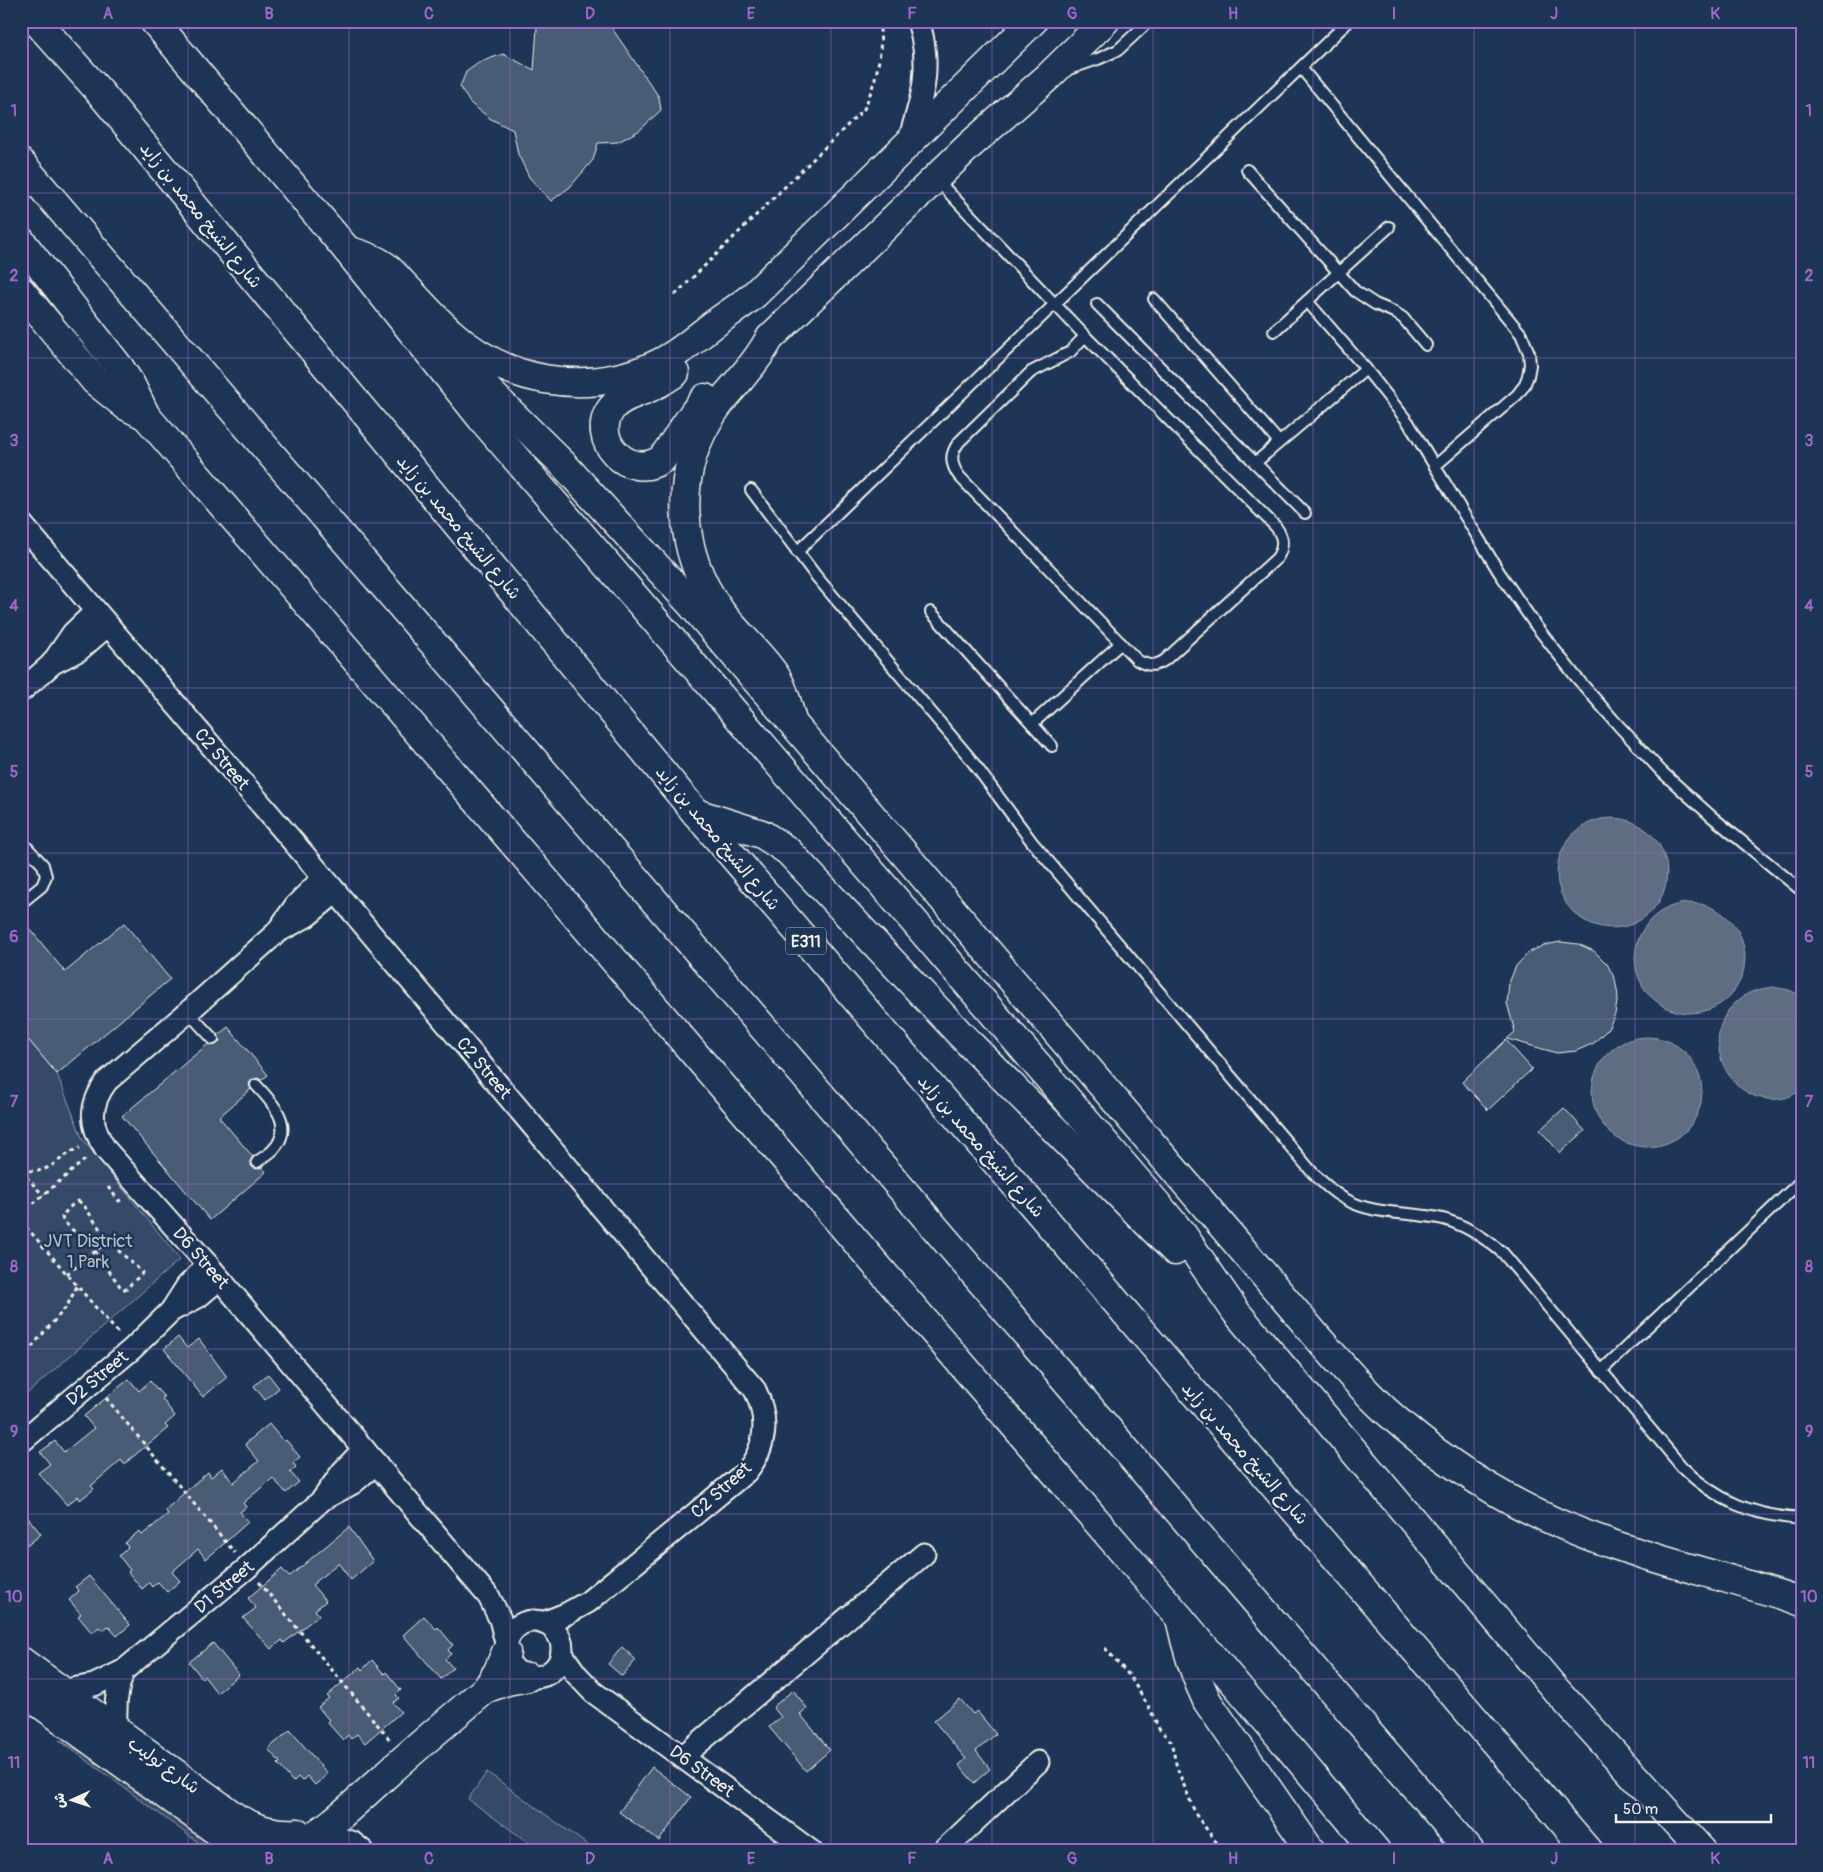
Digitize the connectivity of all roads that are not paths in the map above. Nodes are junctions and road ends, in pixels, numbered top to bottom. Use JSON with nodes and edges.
{"nodes":[{"id":1,"x":36,"y":21,"type":"edge"},
{"id":2,"x":154,"y":21,"type":"edge"},
{"id":3,"x":918,"y":21,"type":"edge"},
{"id":4,"x":1032,"y":21,"type":"edge"},
{"id":5,"x":1105,"y":21,"type":"edge"},
{"id":6,"x":1149,"y":21,"type":"edge"},
{"id":7,"x":1349,"y":21,"type":"edge"},
{"id":8,"x":1301,"y":68,"type":"junction"},
{"id":9,"x":1049,"y":76,"type":"junction"},
{"id":10,"x":908,"y":144,"type":"junction"},
{"id":11,"x":21,"y":163,"type":"edge"},
{"id":12,"x":1247,"y":170,"type":"dead end"},
{"id":13,"x":936,"y":179,"type":"junction"},
{"id":14,"x":1389,"y":227,"type":"dead end"},
{"id":15,"x":21,"y":241,"type":"edge"},
{"id":16,"x":347,"y":250,"type":"junction"},
{"id":17,"x":1338,"y":273,"type":"junction"},
{"id":18,"x":21,"y":291,"type":"edge"},
{"id":19,"x":381,"y":293,"type":"junction"},
{"id":20,"x":1154,"y":299,"type":"dead end"},
{"id":21,"x":1307,"y":301,"type":"junction"},
{"id":22,"x":744,"y":303,"type":"junction"},
{"id":23,"x":1097,"y":304,"type":"dead end"},
{"id":24,"x":1054,"y":305,"type":"junction"},
{"id":25,"x":1274,"y":331,"type":"dead end"},
{"id":26,"x":1085,"y":336,"type":"junction"},
{"id":27,"x":770,"y":338,"type":"junction"},
{"id":28,"x":1426,"y":345,"type":"dead end"},
{"id":29,"x":1366,"y":369,"type":"junction"},
{"id":30,"x":146,"y":416,"type":"junction"},
{"id":31,"x":1279,"y":442,"type":"junction"},
{"id":32,"x":1255,"y":462,"type":"junction"},
{"id":33,"x":1434,"y":466,"type":"junction"},
{"id":34,"x":751,"y":490,"type":"dead end"},
{"id":35,"x":1306,"y":513,"type":"dead end"},
{"id":36,"x":21,"y":523,"type":"edge"},
{"id":37,"x":797,"y":552,"type":"junction"},
{"id":38,"x":932,"y":612,"type":"dead end"},
{"id":39,"x":102,"y":618,"type":"junction"},
{"id":40,"x":1121,"y":643,"type":"junction"},
{"id":41,"x":21,"y":691,"type":"edge"},
{"id":42,"x":792,"y":721,"type":"junction"},
{"id":43,"x":1032,"y":724,"type":"junction"},
{"id":44,"x":1052,"y":746,"type":"dead end"},
{"id":45,"x":696,"y":813,"type":"junction"},
{"id":46,"x":21,"y":841,"type":"edge"},
{"id":47,"x":330,"y":885,"type":"junction"},
{"id":48,"x":1802,"y":891,"type":"edge"},
{"id":49,"x":21,"y":903,"type":"edge"},
{"id":50,"x":188,"y":1012,"type":"junction"},
{"id":51,"x":213,"y":1039,"type":"dead end"},
{"id":52,"x":256,"y":1085,"type":"dead end"},
{"id":53,"x":257,"y":1162,"type":"dead end"},
{"id":54,"x":1802,"y":1180,"type":"edge"},
{"id":55,"x":214,"y":1272,"type":"junction"},
{"id":56,"x":1236,"y":1312,"type":"junction"},
{"id":57,"x":1601,"y":1371,"type":"junction"},
{"id":58,"x":21,"y":1442,"type":"edge"},
{"id":59,"x":370,"y":1456,"type":"junction"},
{"id":60,"x":1802,"y":1519,"type":"edge"},
{"id":61,"x":924,"y":1554,"type":"dead end"},
{"id":62,"x":489,"y":1597,"type":"junction"},
{"id":63,"x":588,"y":1602,"type":"junction"},
{"id":64,"x":1802,"y":1602,"type":"edge"},
{"id":65,"x":1180,"y":1618,"type":"junction"},
{"id":66,"x":538,"y":1622,"type":"junction"},
{"id":67,"x":506,"y":1647,"type":"junction"},
{"id":68,"x":562,"y":1651,"type":"junction"},
{"id":69,"x":21,"y":1661,"type":"edge"},
{"id":70,"x":123,"y":1671,"type":"junction"},
{"id":71,"x":536,"y":1676,"type":"junction"},
{"id":72,"x":487,"y":1688,"type":"junction"},
{"id":73,"x":21,"y":1690,"type":"edge"},
{"id":74,"x":61,"y":1691,"type":"junction"},
{"id":75,"x":593,"y":1692,"type":"junction"},
{"id":76,"x":117,"y":1731,"type":"junction"},
{"id":77,"x":682,"y":1757,"type":"junction"},
{"id":78,"x":1038,"y":1762,"type":"dead end"},
{"id":79,"x":345,"y":1810,"type":"junction"},
{"id":80,"x":319,"y":1831,"type":"junction"},
{"id":81,"x":358,"y":1847,"type":"edge"},
{"id":82,"x":812,"y":1851,"type":"edge"},
{"id":83,"x":943,"y":1851,"type":"edge"},
{"id":84,"x":1311,"y":1851,"type":"edge"},
{"id":85,"x":1376,"y":1851,"type":"edge"},
{"id":86,"x":1470,"y":1851,"type":"edge"},
{"id":87,"x":1588,"y":1851,"type":"edge"},
{"id":88,"x":1702,"y":1851,"type":"edge"}],
"edges":[{"from":1,"to":45,"type":"main road","name":"شارع الشيخ محمد بن زايد","number":"E311"},
{"from":2,"to":16,"type":"main road"},
{"from":3,"to":10,"type":"street"},
{"from":4,"to":10,"type":"main road"},
{"from":5,"to":9,"type":"main road"},
{"from":6,"to":9,"type":"lane"},
{"from":7,"to":8,"type":"lane"},
{"from":8,"to":24,"type":"lane"},
{"from":8,"to":33,"type":"lane"},
{"from":9,"to":13,"type":"main road"},
{"from":10,"to":22,"type":"main road"},
{"from":11,"to":86,"type":"main road"},
{"from":12,"to":17,"type":"lane"},
{"from":13,"to":24,"type":"lane"},
{"from":13,"to":27,"type":"main road"},
{"from":14,"to":17,"type":"lane"},
{"from":15,"to":30,"type":"main road"},
{"from":16,"to":19,"type":"main road"},
{"from":16,"to":22,"type":"main road"},
{"from":17,"to":21,"type":"lane"},
{"from":17,"to":28,"type":"lane"},
{"from":18,"to":30,"type":"main road"},
{"from":19,"to":42,"type":"main road"},
{"from":19,"to":56,"type":"main road"},
{"from":20,"to":31,"type":"lane"},
{"from":21,"to":25,"type":"lane"},
{"from":21,"to":29,"type":"lane"},
{"from":22,"to":27,"type":"main road"},
{"from":23,"to":32,"type":"lane"},
{"from":24,"to":26,"type":"lane"},
{"from":24,"to":37,"type":"lane"},
{"from":26,"to":40,"type":"lane"},
{"from":26,"to":40,"type":"lane"},
{"from":27,"to":42,"type":"main road"},
{"from":29,"to":31,"type":"lane"},
{"from":29,"to":33,"type":"lane"},
{"from":30,"to":65,"type":"main road"},
{"from":31,"to":32,"type":"lane"},
{"from":32,"to":35,"type":"lane"},
{"from":33,"to":48,"type":"lane"},
{"from":34,"to":37,"type":"lane"},
{"from":36,"to":39,"type":"street","name":"C2 Street"},
{"from":37,"to":57,"type":"lane"},
{"from":38,"to":43,"type":"lane"},
{"from":39,"to":41,"type":"street"},
{"from":39,"to":47,"type":"street","name":"C2 Street"},
{"from":40,"to":43,"type":"lane"},
{"from":42,"to":64,"type":"main road"},
{"from":43,"to":44,"type":"lane"},
{"from":45,"to":56,"type":"main road"},
{"from":45,"to":87,"type":"main road","name":"شارع الشيخ محمد بن زايد","number":"E311"},
{"from":46,"to":49,"type":"lane"},
{"from":47,"to":50,"type":"street","name":"D6 Street"},
{"from":47,"to":63,"type":"street","name":"C2 Street"},
{"from":50,"to":51,"type":"lane"},
{"from":50,"to":55,"type":"street","name":"D6 Street"},
{"from":52,"to":53,"type":"lane"},
{"from":54,"to":57,"type":"lane"},
{"from":55,"to":58,"type":"street","name":"D2 Street"},
{"from":55,"to":59,"type":"street","name":"D6 Street"},
{"from":56,"to":88,"type":"main road"},
{"from":57,"to":60,"type":"lane"},
{"from":59,"to":62,"type":"street","name":"D6 Street"},
{"from":59,"to":70,"type":"street","name":"D1 Street"},
{"from":61,"to":77,"type":"street"},
{"from":62,"to":66,"type":"street","name":"D6 Street"},
{"from":62,"to":67,"type":"street","name":"D6 Street"},
{"from":63,"to":66,"type":"street","name":"C2 Street"},
{"from":63,"to":68,"type":"street","name":"C2 Street"},
{"from":65,"to":84,"type":"main road"},
{"from":65,"to":85,"type":"main road"},
{"from":66,"to":67,"type":"street"},
{"from":66,"to":68,"type":"street"},
{"from":67,"to":71,"type":"street"},
{"from":67,"to":72,"type":"main road","name":"شارع توليب"},
{"from":68,"to":71,"type":"street"},
{"from":68,"to":75,"type":"street","name":"D6 Street"},
{"from":69,"to":74,"type":"main road","name":"شارع توليب"},
{"from":70,"to":74,"type":"street","name":"D1 Street"},
{"from":70,"to":76,"type":"street"},
{"from":71,"to":72,"type":"main road","name":"شارع توليب"},
{"from":71,"to":75,"type":"street","name":"D6 Street"},
{"from":72,"to":79,"type":"main road","name":"شارع توليب"},
{"from":73,"to":80,"type":"main road","name":"شارع توليب"},
{"from":74,"to":76,"type":"main road","name":"شارع توليب"},
{"from":75,"to":77,"type":"street","name":"D6 Street"},
{"from":76,"to":80,"type":"main road","name":"شارع توليب"},
{"from":77,"to":82,"type":"street","name":"D6 Street"},
{"from":78,"to":83,"type":"street"},
{"from":79,"to":80,"type":"main road","name":"شارع توليب"},
{"from":79,"to":81,"type":"street"},
{"from":80,"to":81,"type":"street"}]}
